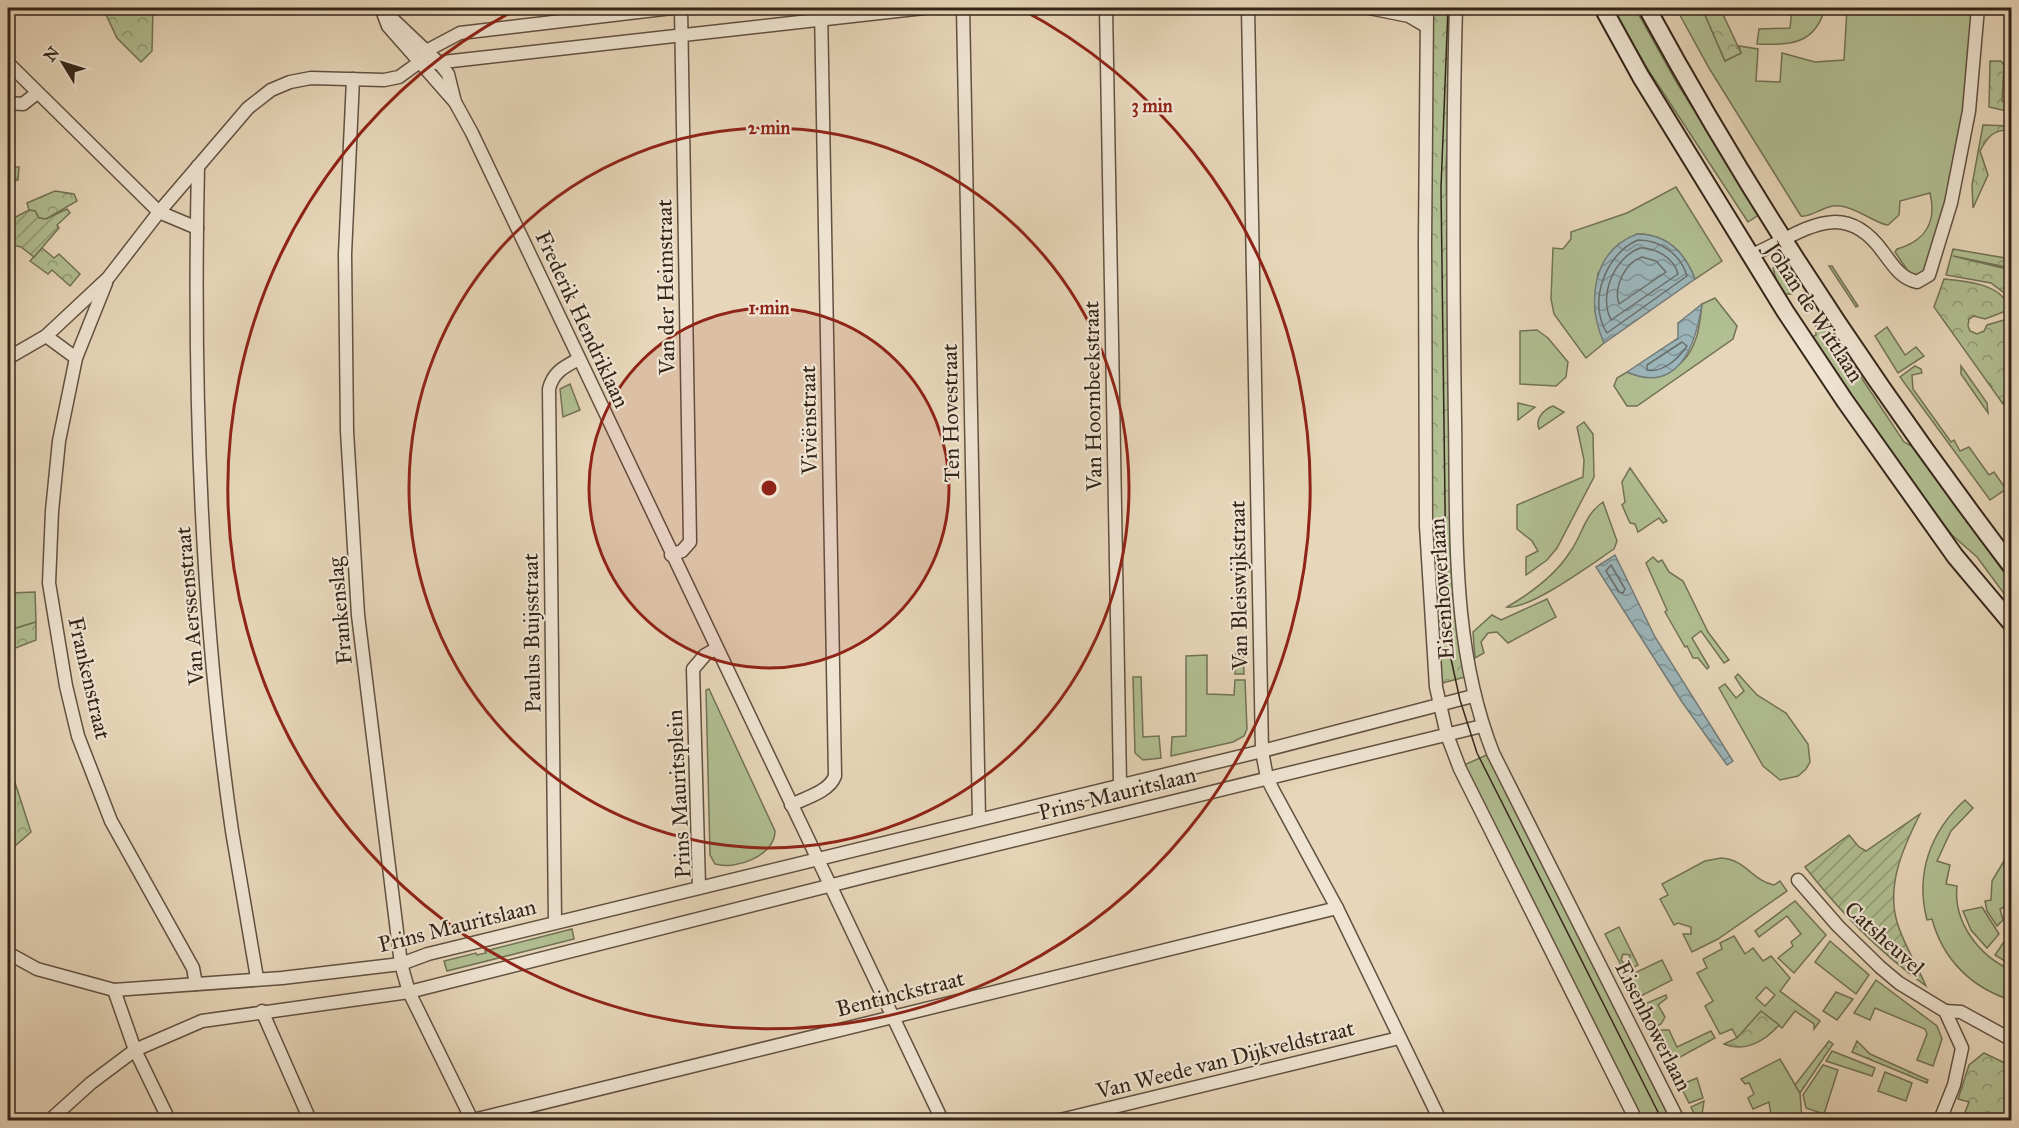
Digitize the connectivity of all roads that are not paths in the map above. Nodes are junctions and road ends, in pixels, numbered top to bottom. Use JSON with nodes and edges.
{"nodes":[{"id":1,"x":381,"y":8,"type":"edge"},
{"id":2,"x":672,"y":8,"type":"edge"},
{"id":3,"x":681,"y":8,"type":"edge"},
{"id":4,"x":924,"y":8,"type":"edge"},
{"id":5,"x":963,"y":8,"type":"edge"},
{"id":6,"x":1106,"y":8,"type":"edge"},
{"id":7,"x":1248,"y":8,"type":"edge"},
{"id":8,"x":1369,"y":8,"type":"edge"},
{"id":9,"x":1427,"y":8,"type":"edge"},
{"id":10,"x":1456,"y":8,"type":"edge"},
{"id":11,"x":1603,"y":8,"type":"edge"},
{"id":12,"x":1647,"y":8,"type":"edge"},
{"id":13,"x":1978,"y":8,"type":"edge"},
{"id":14,"x":821,"y":13,"type":"edge"},
{"id":15,"x":1426,"y":26,"type":"junction"},
{"id":16,"x":680,"y":35,"type":"junction"},
{"id":17,"x":424,"y":55,"type":"junction"},
{"id":18,"x":8,"y":63,"type":"edge"},
{"id":19,"x":440,"y":64,"type":"junction"},
{"id":20,"x":353,"y":79,"type":"junction"},
{"id":21,"x":38,"y":93,"type":"junction"},
{"id":22,"x":455,"y":102,"type":"junction"},
{"id":23,"x":8,"y":104,"type":"edge"},
{"id":24,"x":198,"y":166,"type":"junction"},
{"id":25,"x":159,"y":212,"type":"junction"},
{"id":26,"x":197,"y":228,"type":"junction"},
{"id":27,"x":1786,"y":240,"type":"junction"},
{"id":28,"x":1752,"y":255,"type":"junction"},
{"id":29,"x":108,"y":278,"type":"junction"},
{"id":30,"x":46,"y":336,"type":"junction"},
{"id":31,"x":8,"y":357,"type":"edge"},
{"id":32,"x":76,"y":358,"type":"junction"},
{"id":33,"x":579,"y":359,"type":"junction"},
{"id":34,"x":671,"y":555,"type":"junction"},
{"id":35,"x":2012,"y":567,"type":"edge"},
{"id":36,"x":2012,"y":624,"type":"edge"},
{"id":37,"x":716,"y":649,"type":"junction"},
{"id":38,"x":1473,"y":696,"type":"junction"},
{"id":39,"x":1439,"y":705,"type":"junction"},
{"id":40,"x":1482,"y":726,"type":"junction"},
{"id":41,"x":1447,"y":735,"type":"junction"},
{"id":42,"x":1262,"y":751,"type":"junction"},
{"id":43,"x":1267,"y":778,"type":"junction"},
{"id":44,"x":1120,"y":784,"type":"junction"},
{"id":45,"x":791,"y":805,"type":"junction"},
{"id":46,"x":979,"y":819,"type":"junction"},
{"id":47,"x":818,"y":858,"type":"junction"},
{"id":48,"x":1798,"y":880,"type":"dead end"},
{"id":49,"x":831,"y":885,"type":"junction"},
{"id":50,"x":699,"y":887,"type":"junction"},
{"id":51,"x":1337,"y":908,"type":"junction"},
{"id":52,"x":555,"y":922,"type":"junction"},
{"id":53,"x":8,"y":952,"type":"edge"},
{"id":54,"x":401,"y":964,"type":"junction"},
{"id":55,"x":257,"y":978,"type":"junction"},
{"id":56,"x":196,"y":984,"type":"junction"},
{"id":57,"x":114,"y":990,"type":"junction"},
{"id":58,"x":409,"y":992,"type":"junction"},
{"id":59,"x":262,"y":1011,"type":"junction"},
{"id":60,"x":1945,"y":1011,"type":"junction"},
{"id":61,"x":892,"y":1017,"type":"junction"},
{"id":62,"x":1399,"y":1038,"type":"junction"},
{"id":63,"x":2012,"y":1040,"type":"edge"},
{"id":64,"x":135,"y":1050,"type":"junction"},
{"id":65,"x":50,"y":1120,"type":"edge"},
{"id":66,"x":170,"y":1120,"type":"edge"},
{"id":67,"x":310,"y":1120,"type":"edge"},
{"id":68,"x":472,"y":1120,"type":"edge"},
{"id":69,"x":942,"y":1120,"type":"edge"},
{"id":70,"x":1060,"y":1120,"type":"edge"},
{"id":71,"x":1440,"y":1120,"type":"edge"},
{"id":72,"x":1636,"y":1120,"type":"edge"},
{"id":73,"x":1678,"y":1120,"type":"edge"},
{"id":74,"x":1940,"y":1120,"type":"edge"}],
"edges":[{"from":1,"to":17,"type":"street"},
{"from":2,"to":17,"type":"street"},
{"from":3,"to":16,"type":"street","name":"Van der Heimstraat"},
{"from":4,"to":14,"type":"street"},
{"from":5,"to":46,"type":"street","name":"Ten Hovestraat"},
{"from":6,"to":44,"type":"street","name":"Van Hoornbeekstraat"},
{"from":7,"to":42,"type":"street","name":"Van Bleiswijkstraat"},
{"from":8,"to":15,"type":"street"},
{"from":9,"to":15,"type":"street","name":"Eisenhowerlaan"},
{"from":10,"to":38,"type":"street","name":"Eisenhowerlaan"},
{"from":11,"to":28,"type":"main road","name":"Johan de Wittlaan"},
{"from":12,"to":27,"type":"main road","name":"Johan de Wittlaan"},
{"from":13,"to":27,"type":"street"},
{"from":14,"to":16,"type":"street"},
{"from":14,"to":45,"type":"street","name":"Viviënstraat"},
{"from":15,"to":39,"type":"street","name":"Eisenhowerlaan"},
{"from":16,"to":19,"type":"street"},
{"from":16,"to":34,"type":"street","name":"Van der Heimstraat"},
{"from":17,"to":19,"type":"street","name":"Frederik Hendriklaan"},
{"from":17,"to":20,"type":"street"},
{"from":17,"to":22,"type":"street","name":"Frederik Hendriklaan"},
{"from":18,"to":21,"type":"street"},
{"from":19,"to":22,"type":"street","name":"Frederik Hendriklaan"},
{"from":20,"to":24,"type":"street"},
{"from":20,"to":54,"type":"street","name":"Frankenslag"},
{"from":21,"to":23,"type":"street"},
{"from":21,"to":25,"type":"street"},
{"from":22,"to":33,"type":"street","name":"Frederik Hendriklaan"},
{"from":24,"to":25,"type":"street"},
{"from":24,"to":26,"type":"street","name":"Van Aerssenstraat"},
{"from":25,"to":26,"type":"street"},
{"from":25,"to":29,"type":"street"},
{"from":26,"to":55,"type":"street","name":"Van Aerssenstraat"},
{"from":27,"to":28,"type":"street"},
{"from":27,"to":35,"type":"main road","name":"Johan de Wittlaan"},
{"from":28,"to":36,"type":"main road","name":"Johan de Wittlaan"},
{"from":29,"to":30,"type":"street"},
{"from":29,"to":32,"type":"street","name":"Frankenstraat"},
{"from":30,"to":31,"type":"street"},
{"from":30,"to":32,"type":"street"},
{"from":32,"to":56,"type":"street","name":"Frankenstraat"},
{"from":33,"to":34,"type":"street","name":"Frederik Hendriklaan"},
{"from":33,"to":52,"type":"street","name":"Paulus Buijsstraat"},
{"from":34,"to":37,"type":"street"},
{"from":37,"to":45,"type":"street"},
{"from":37,"to":50,"type":"street","name":"Prins Mauritsplein"},
{"from":38,"to":39,"type":"street","name":"Prins Mauritslaan"},
{"from":38,"to":40,"type":"street","name":"Eisenhowerlaan"},
{"from":39,"to":41,"type":"street","name":"Eisenhowerlaan"},
{"from":39,"to":42,"type":"street","name":"Prins Mauritslaan"},
{"from":40,"to":41,"type":"street","name":"Prins Mauritslaan"},
{"from":40,"to":73,"type":"street","name":"Eisenhowerlaan"},
{"from":41,"to":43,"type":"street","name":"Prins Mauritslaan"},
{"from":41,"to":72,"type":"street","name":"Eisenhowerlaan"},
{"from":42,"to":43,"type":"street","name":"Van Bleiswijkstraat"},
{"from":42,"to":44,"type":"street","name":"Prins Mauritslaan"},
{"from":43,"to":49,"type":"street","name":"Prins Mauritslaan"},
{"from":43,"to":51,"type":"street","name":"Van Bleiswijkstraat"},
{"from":44,"to":46,"type":"street","name":"Prins Mauritslaan"},
{"from":45,"to":47,"type":"street"},
{"from":46,"to":47,"type":"street","name":"Prins Mauritslaan"},
{"from":47,"to":49,"type":"street"},
{"from":47,"to":50,"type":"street","name":"Prins Mauritsplein"},
{"from":48,"to":60,"type":"street","name":"Catsheuvel"},
{"from":49,"to":58,"type":"street","name":"Prins Mauritslaan"},
{"from":49,"to":61,"type":"street"},
{"from":50,"to":52,"type":"street","name":"Prins Mauritslaan"},
{"from":51,"to":61,"type":"street","name":"Bentinckstraat"},
{"from":51,"to":62,"type":"street","name":"Van Bleiswijkstraat"},
{"from":52,"to":54,"type":"street","name":"Prins Mauritslaan"},
{"from":53,"to":57,"type":"street","name":"Prins Mauritslaan"},
{"from":54,"to":55,"type":"street","name":"Prins Mauritslaan"},
{"from":54,"to":58,"type":"street","name":"Frankenslag"},
{"from":55,"to":56,"type":"street","name":"Prins Mauritslaan"},
{"from":56,"to":57,"type":"street","name":"Prins Mauritslaan"},
{"from":57,"to":64,"type":"street"},
{"from":58,"to":59,"type":"street"},
{"from":58,"to":68,"type":"street","name":"Frankenslag"},
{"from":59,"to":64,"type":"street"},
{"from":59,"to":67,"type":"street"},
{"from":60,"to":63,"type":"street","name":"Catsheuvel"},
{"from":60,"to":74,"type":"street"},
{"from":61,"to":68,"type":"street","name":"Bentinckstraat"},
{"from":61,"to":69,"type":"street"},
{"from":62,"to":70,"type":"street","name":"Van Weede van Dijkveldstraat"},
{"from":62,"to":71,"type":"street","name":"Van Bleiswijkstraat"},
{"from":64,"to":65,"type":"street"},
{"from":64,"to":66,"type":"street"}]}
